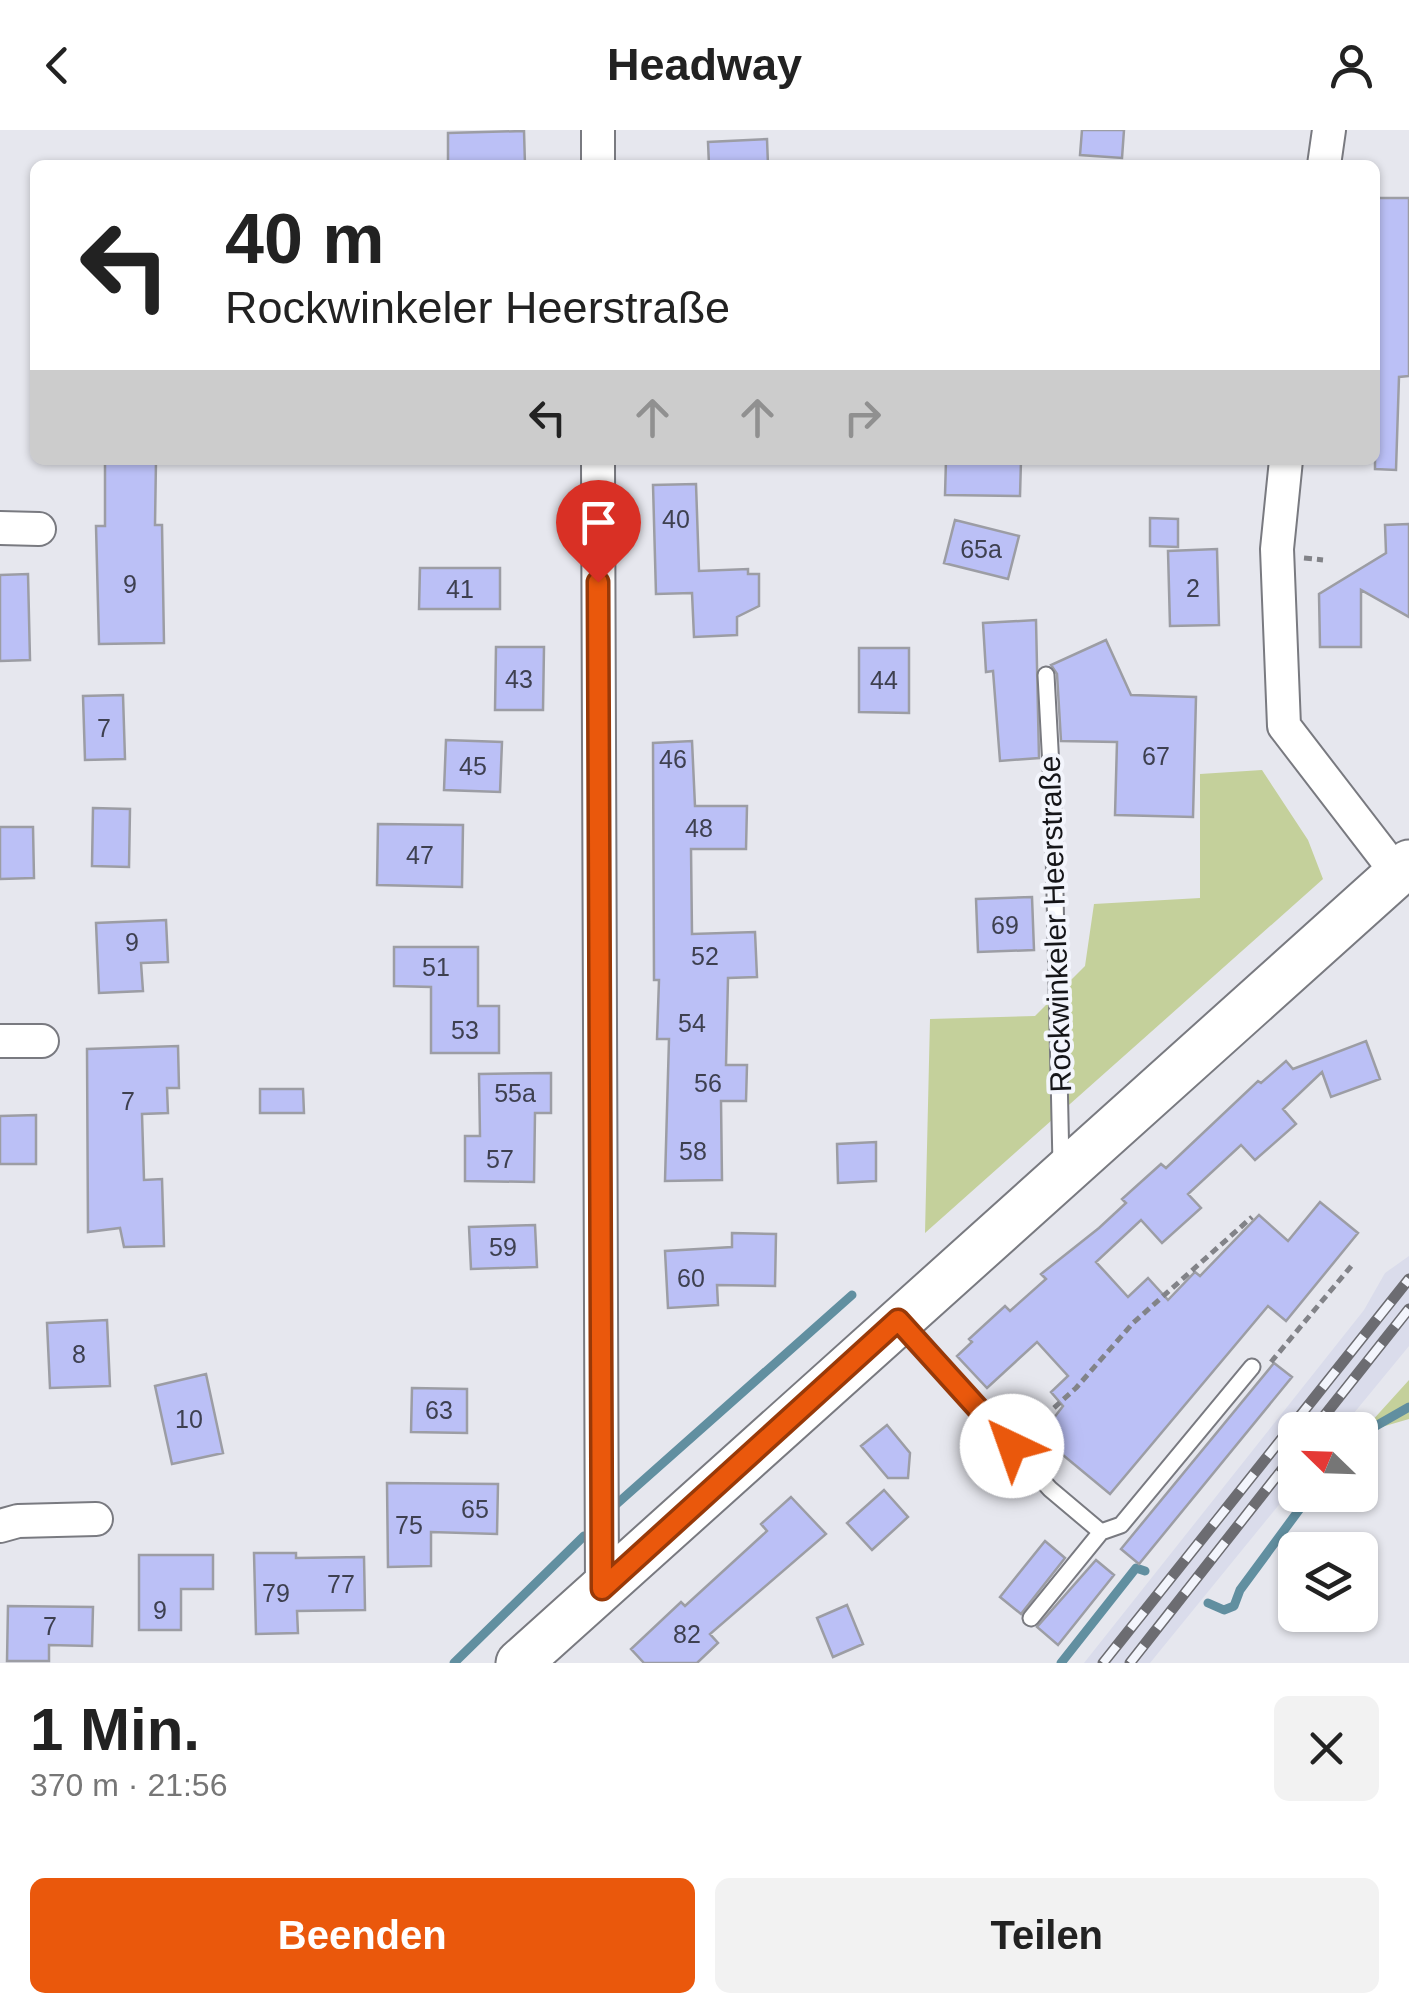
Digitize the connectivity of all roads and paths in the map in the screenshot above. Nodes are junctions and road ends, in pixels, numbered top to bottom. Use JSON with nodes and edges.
{"nodes":[{"id":1,"x":598,"y":130,"type":"edge"},
{"id":2,"x":1329,"y":130,"type":"edge"},
{"id":3,"x":598,"y":160,"type":"edge"},
{"id":4,"x":1325,"y":160,"type":"edge"},
{"id":5,"x":598,"y":465,"type":"edge"},
{"id":6,"x":1285,"y":465,"type":"edge"},
{"id":7,"x":0,"y":528,"type":"edge"},
{"id":8,"x":39,"y":529,"type":"dead end"},
{"id":9,"x":1046,"y":676,"type":"dead end"},
{"id":10,"x":1403,"y":868,"type":"edge"},
{"id":11,"x":0,"y":1041,"type":"edge"},
{"id":12,"x":42,"y":1041,"type":"dead end"},
{"id":13,"x":1061,"y":1173,"type":"junction"},
{"id":14,"x":1252,"y":1217,"type":"dead end"},
{"id":15,"x":1352,"y":1264,"type":"dead end"},
{"id":16,"x":898,"y":1320,"type":"junction"},
{"id":17,"x":1252,"y":1367,"type":"joint"},
{"id":18,"x":1012,"y":1446,"type":"junction"},
{"id":19,"x":96,"y":1519,"type":"dead end"},
{"id":20,"x":0,"y":1526,"type":"edge"},
{"id":21,"x":1101,"y":1532,"type":"junction"},
{"id":22,"x":602,"y":1589,"type":"junction"},
{"id":23,"x":1031,"y":1618,"type":"dead end"},
{"id":24,"x":520,"y":1663,"type":"edge"}],
"edges":[{"from":1,"to":3,"type":"street"},
{"from":2,"to":4,"type":"street"},
{"from":5,"to":22,"type":"street"},
{"from":6,"to":10,"type":"street"},
{"from":7,"to":8,"type":"street"},
{"from":9,"to":13,"type":"lane","name":"Rockwinkeler Heerstraße"},
{"from":10,"to":13,"type":"main road"},
{"from":11,"to":12,"type":"street"},
{"from":13,"to":16,"type":"main road"},
{"from":14,"to":18,"type":"path"},
{"from":15,"to":17,"type":"path"},
{"from":16,"to":18,"type":"lane"},
{"from":16,"to":22,"type":"main road"},
{"from":17,"to":21,"type":"lane"},
{"from":18,"to":21,"type":"lane"},
{"from":19,"to":20,"type":"street"},
{"from":21,"to":23,"type":"lane"},
{"from":22,"to":24,"type":"main road"}]}
